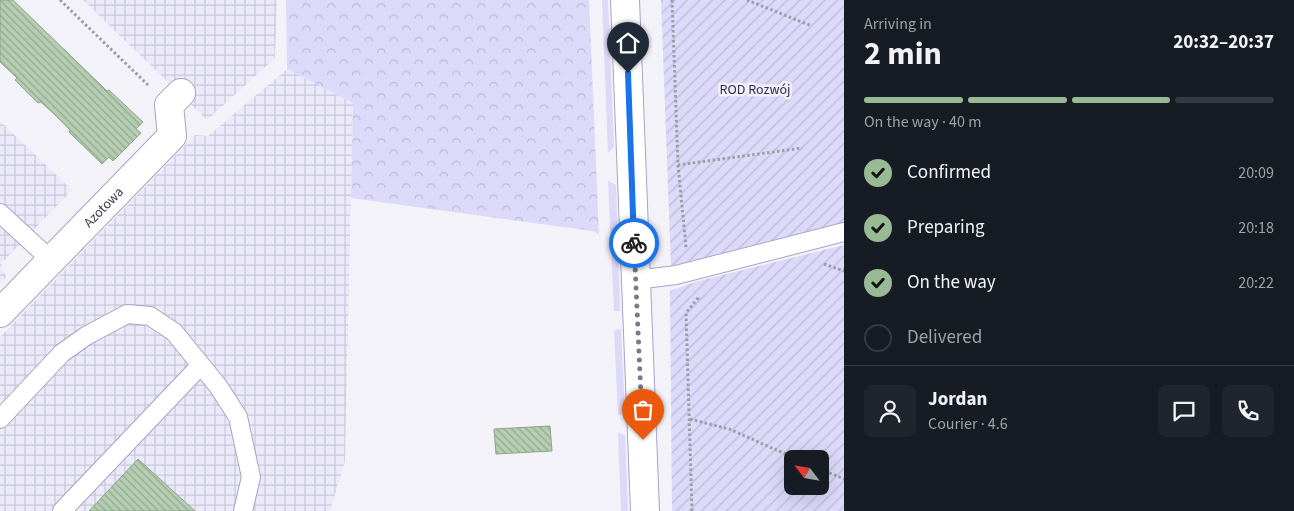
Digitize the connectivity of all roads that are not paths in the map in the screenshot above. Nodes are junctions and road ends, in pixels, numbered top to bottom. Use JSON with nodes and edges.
{"nodes":[{"id":1,"x":625,"y":0,"type":"edge"},
{"id":2,"x":175,"y":99,"type":"road end"},
{"id":3,"x":0,"y":213,"type":"edge"},
{"id":4,"x":844,"y":232,"type":"edge"},
{"id":5,"x":51,"y":260,"type":"junction"},
{"id":6,"x":636,"y":280,"type":"junction"},
{"id":7,"x":0,"y":313,"type":"edge"},
{"id":8,"x":200,"y":366,"type":"junction"},
{"id":9,"x":0,"y":419,"type":"edge"},
{"id":10,"x":62,"y":511,"type":"edge"},
{"id":11,"x":243,"y":511,"type":"edge"},
{"id":12,"x":645,"y":511,"type":"edge"}],
"edges":[{"from":1,"to":6,"type":"street"},
{"from":2,"to":5,"type":"street","name":"Azotowa"},
{"from":3,"to":5,"type":"lane"},
{"from":4,"to":6,"type":"lane"},
{"from":5,"to":7,"type":"street","name":"Azotowa"},
{"from":6,"to":12,"type":"street"},
{"from":8,"to":9,"type":"lane"},
{"from":8,"to":10,"type":"lane"},
{"from":8,"to":11,"type":"lane"}]}
